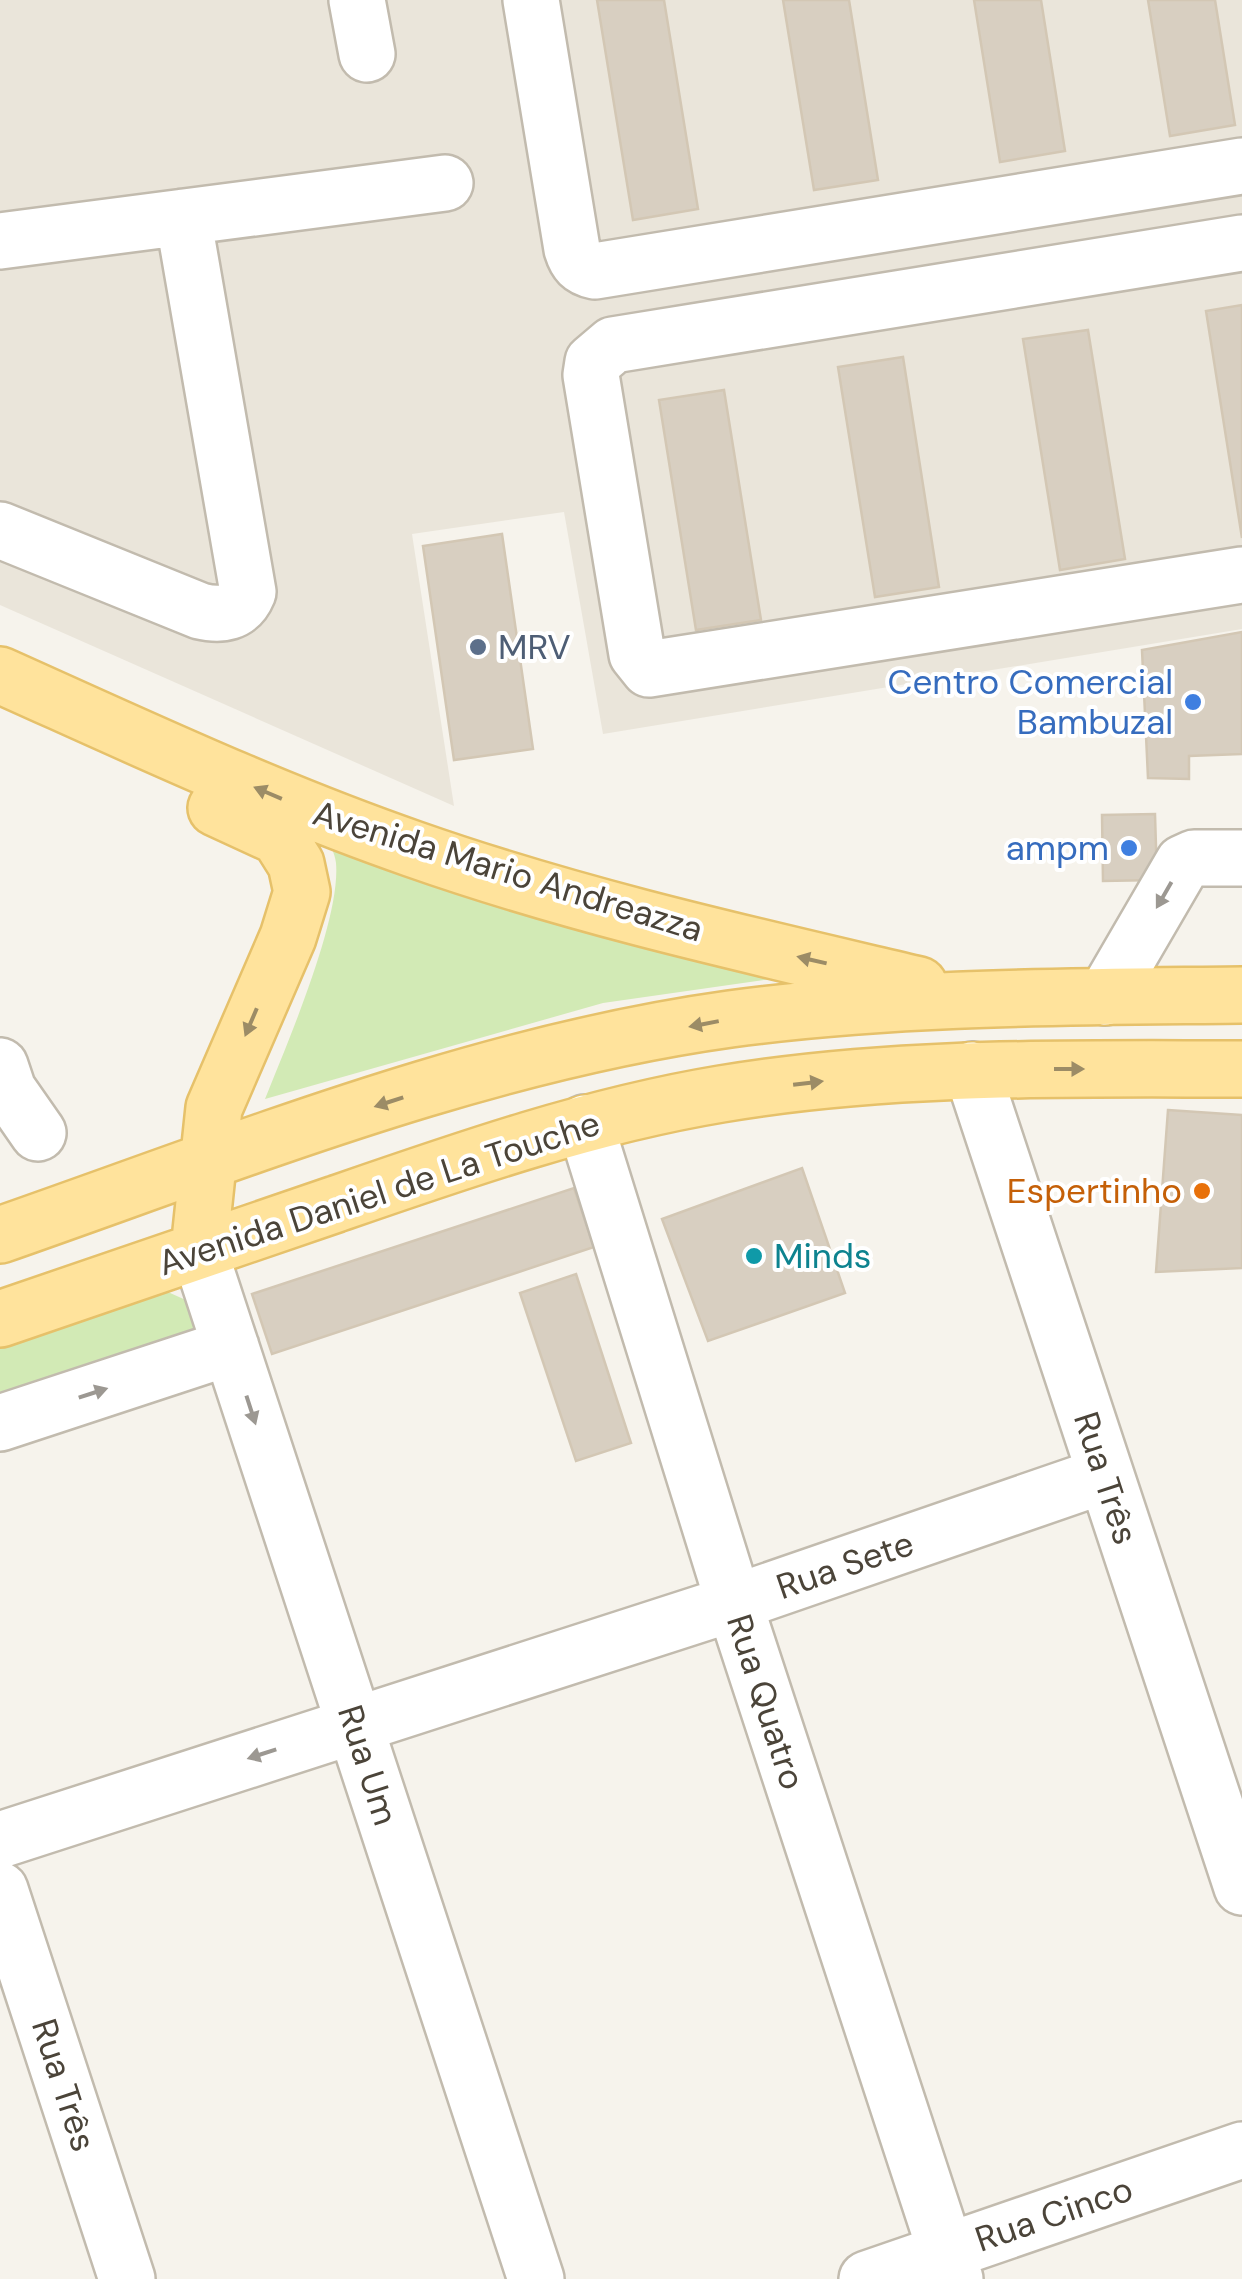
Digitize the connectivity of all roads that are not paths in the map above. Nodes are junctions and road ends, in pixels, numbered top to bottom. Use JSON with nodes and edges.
{"nodes":[{"id":1,"x":358,"y":0,"type":"edge"},
{"id":2,"x":531,"y":0,"type":"edge"},
{"id":3,"x":367,"y":54,"type":"dead end"},
{"id":4,"x":1242,"y":166,"type":"edge"},
{"id":5,"x":445,"y":184,"type":"dead end"},
{"id":6,"x":183,"y":217,"type":"junction"},
{"id":7,"x":0,"y":241,"type":"edge"},
{"id":8,"x":1242,"y":243,"type":"edge"},
{"id":9,"x":0,"y":530,"type":"edge"},
{"id":10,"x":1242,"y":576,"type":"edge"},
{"id":11,"x":0,"y":675,"type":"edge"},
{"id":12,"x":0,"y":709,"type":"edge"},
{"id":13,"x":1242,"y":858,"type":"edge"},
{"id":14,"x":1242,"y":995,"type":"edge"},
{"id":15,"x":1105,"y":997,"type":"junction"},
{"id":16,"x":975,"y":998,"type":"junction"},
{"id":17,"x":0,"y":1066,"type":"edge"},
{"id":18,"x":1242,"y":1069,"type":"edge"},
{"id":19,"x":972,"y":1070,"type":"junction"},
{"id":20,"x":214,"y":1108,"type":"junction"},
{"id":21,"x":585,"y":1122,"type":"junction"},
{"id":22,"x":38,"y":1133,"type":"dead end"},
{"id":23,"x":208,"y":1161,"type":"junction"},
{"id":24,"x":92,"y":1203,"type":"junction"},
{"id":25,"x":275,"y":1225,"type":"junction"},
{"id":26,"x":0,"y":1235,"type":"edge"},
{"id":27,"x":200,"y":1250,"type":"junction"},
{"id":28,"x":0,"y":1319,"type":"edge"},
{"id":29,"x":231,"y":1347,"type":"junction"},
{"id":30,"x":0,"y":1424,"type":"edge"},
{"id":31,"x":1105,"y":1475,"type":"junction"},
{"id":32,"x":734,"y":1603,"type":"junction"},
{"id":33,"x":354,"y":1724,"type":"junction"},
{"id":34,"x":1230,"y":1807,"type":"edge"},
{"id":35,"x":0,"y":1840,"type":"edge"},
{"id":36,"x":1242,"y":1887,"type":"edge"},
{"id":37,"x":0,"y":1890,"type":"edge"},
{"id":38,"x":1242,"y":2150,"type":"edge"},
{"id":39,"x":951,"y":2265,"type":"edge"},
{"id":40,"x":128,"y":2279,"type":"edge"},
{"id":41,"x":536,"y":2279,"type":"edge"},
{"id":42,"x":867,"y":2279,"type":"edge"}],
"edges":[{"from":1,"to":3,"type":"street"},
{"from":2,"to":4,"type":"street"},
{"from":5,"to":6,"type":"street"},
{"from":6,"to":7,"type":"street"},
{"from":6,"to":9,"type":"street"},
{"from":8,"to":10,"type":"street"},
{"from":16,"to":11,"type":"main road","name":"Avenida Mario Andreazza","one_way":true},
{"from":12,"to":20,"type":"main road","name":"Avenida Mario Andreazza","one_way":true},
{"from":13,"to":15,"type":"street","one_way":true},
{"from":14,"to":15,"type":"main road"},
{"from":15,"to":16,"type":"main road"},
{"from":16,"to":23,"type":"main road","one_way":true},
{"from":17,"to":22,"type":"street"},
{"from":19,"to":18,"type":"main road","name":"Avenida Daniel de La Touche","one_way":true},
{"from":21,"to":19,"type":"main road","name":"Avenida Daniel de La Touche","one_way":true},
{"from":19,"to":31,"type":"street","name":"Rua Três"},
{"from":20,"to":23,"type":"main road","name":"Avenida Mario Andreazza"},
{"from":20,"to":24,"type":"main road"},
{"from":21,"to":25,"type":"main road","name":"Avenida Daniel de La Touche"},
{"from":21,"to":32,"type":"street","name":"Rua Quatro"},
{"from":23,"to":24,"type":"main road"},
{"from":23,"to":25,"type":"main road"},
{"from":23,"to":27,"type":"main road","name":"Avenida Mario Andreazza"},
{"from":24,"to":26,"type":"main road"},
{"from":25,"to":27,"type":"main road","name":"Avenida Daniel de La Touche"},
{"from":27,"to":28,"type":"main road","name":"Avenida Daniel de La Touche"},
{"from":27,"to":29,"type":"street","name":"Rua Um"},
{"from":30,"to":29,"type":"street","one_way":true},
{"from":29,"to":33,"type":"street","name":"Rua Um","one_way":true},
{"from":31,"to":32,"type":"street","name":"Rua Sete"},
{"from":31,"to":34,"type":"street","name":"Rua Três"},
{"from":32,"to":33,"type":"street","name":"Rua Sete"},
{"from":32,"to":39,"type":"street","name":"Rua Quatro"},
{"from":33,"to":35,"type":"street","one_way":true},
{"from":33,"to":41,"type":"street","name":"Rua Um"},
{"from":34,"to":36,"type":"street","name":"Rua Três"},
{"from":37,"to":40,"type":"street","name":"Rua Três"},
{"from":38,"to":39,"type":"street","name":"Rua Cinco"},
{"from":39,"to":42,"type":"street","name":"Rua Cinco"}]}
